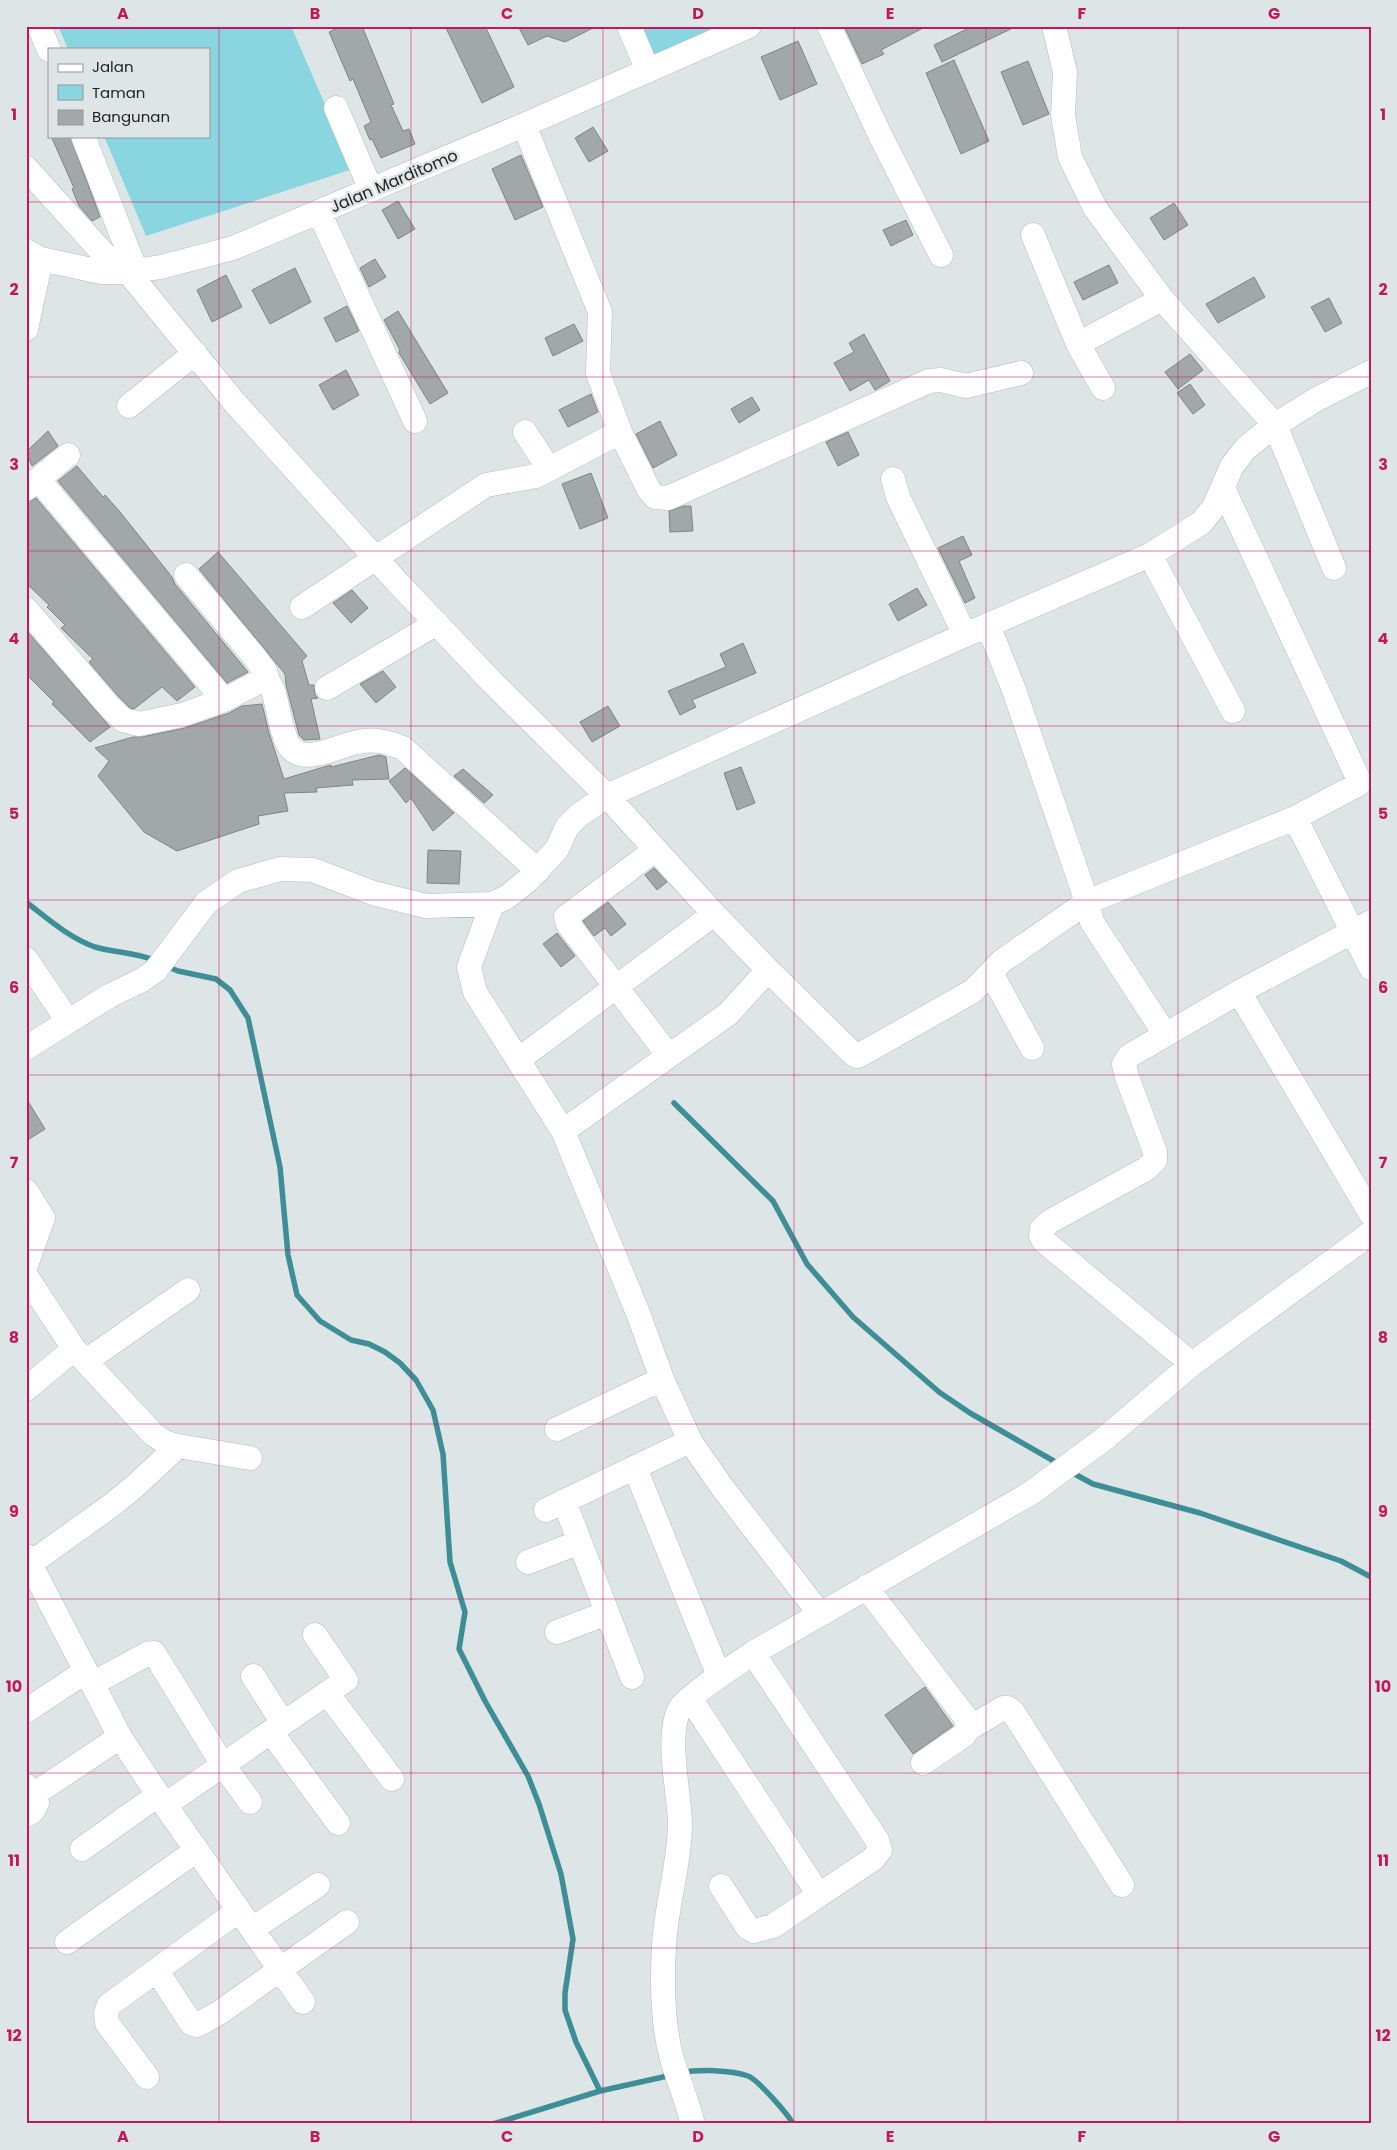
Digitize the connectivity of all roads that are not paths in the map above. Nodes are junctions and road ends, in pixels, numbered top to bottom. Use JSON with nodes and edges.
{"nodes":[{"id":1,"x":39,"y":26,"type":"edge"},
{"id":2,"x":629,"y":26,"type":"edge"},
{"id":3,"x":749,"y":26,"type":"edge"},
{"id":4,"x":829,"y":26,"type":"edge"},
{"id":5,"x":1054,"y":26,"type":"edge"},
{"id":6,"x":48,"y":48,"type":"edge"},
{"id":7,"x":648,"y":71,"type":"junction"},
{"id":8,"x":336,"y":108,"type":"dead end"},
{"id":9,"x":524,"y":125,"type":"junction"},
{"id":10,"x":84,"y":138,"type":"edge"},
{"id":11,"x":26,"y":168,"type":"edge"},
{"id":12,"x":371,"y":190,"type":"junction"},
{"id":13,"x":319,"y":212,"type":"junction"},
{"id":14,"x":1033,"y":235,"type":"dead end"},
{"id":15,"x":34,"y":255,"type":"edge"},
{"id":16,"x":941,"y":255,"type":"dead end"},
{"id":17,"x":128,"y":272,"type":"junction"},
{"id":18,"x":1162,"y":300,"type":"junction"},
{"id":19,"x":26,"y":329,"type":"edge"},
{"id":20,"x":1078,"y":344,"type":"junction"},
{"id":21,"x":195,"y":353,"type":"junction"},
{"id":22,"x":1371,"y":372,"type":"edge"},
{"id":23,"x":1021,"y":373,"type":"dead end"},
{"id":24,"x":1103,"y":388,"type":"dead end"},
{"id":25,"x":129,"y":406,"type":"dead end"},
{"id":26,"x":416,"y":422,"type":"dead end"},
{"id":27,"x":1275,"y":424,"type":"junction"},
{"id":28,"x":525,"y":432,"type":"dead end"},
{"id":29,"x":620,"y":432,"type":"junction"},
{"id":30,"x":68,"y":455,"type":"dead end"},
{"id":31,"x":548,"y":469,"type":"junction"},
{"id":32,"x":893,"y":479,"type":"dead end"},
{"id":33,"x":32,"y":484,"type":"edge"},
{"id":34,"x":1223,"y":488,"type":"junction"},
{"id":35,"x":1150,"y":555,"type":"junction"},
{"id":36,"x":377,"y":559,"type":"junction"},
{"id":37,"x":1334,"y":568,"type":"dead end"},
{"id":38,"x":186,"y":575,"type":"dead end"},
{"id":39,"x":302,"y":607,"type":"dead end"},
{"id":40,"x":26,"y":609,"type":"edge"},
{"id":41,"x":437,"y":623,"type":"junction"},
{"id":42,"x":988,"y":625,"type":"junction"},
{"id":43,"x":965,"y":635,"type":"junction"},
{"id":44,"x":269,"y":683,"type":"junction"},
{"id":45,"x":327,"y":688,"type":"dead end"},
{"id":46,"x":224,"y":700,"type":"junction"},
{"id":47,"x":1233,"y":711,"type":"dead end"},
{"id":48,"x":1365,"y":781,"type":"edge"},
{"id":49,"x":608,"y":796,"type":"junction"},
{"id":50,"x":1295,"y":818,"type":"junction"},
{"id":51,"x":655,"y":850,"type":"junction"},
{"id":52,"x":538,"y":871,"type":"junction"},
{"id":53,"x":1088,"y":902,"type":"junction"},
{"id":54,"x":492,"y":904,"type":"junction"},
{"id":55,"x":714,"y":914,"type":"junction"},
{"id":56,"x":1362,"y":927,"type":"edge"},
{"id":57,"x":26,"y":959,"type":"edge"},
{"id":58,"x":1371,"y":968,"type":"edge"},
{"id":59,"x":768,"y":970,"type":"junction"},
{"id":60,"x":991,"y":973,"type":"junction"},
{"id":61,"x":617,"y":986,"type":"junction"},
{"id":62,"x":1239,"y":992,"type":"junction"},
{"id":63,"x":68,"y":1021,"type":"junction"},
{"id":64,"x":1165,"y":1034,"type":"junction"},
{"id":65,"x":26,"y":1048,"type":"edge"},
{"id":66,"x":1032,"y":1048,"type":"dead end"},
{"id":67,"x":669,"y":1056,"type":"junction"},
{"id":68,"x":518,"y":1060,"type":"junction"},
{"id":69,"x":563,"y":1131,"type":"junction"},
{"id":70,"x":26,"y":1191,"type":"edge"},
{"id":71,"x":1371,"y":1214,"type":"edge"},
{"id":72,"x":1371,"y":1233,"type":"edge"},
{"id":73,"x":26,"y":1265,"type":"edge"},
{"id":74,"x":26,"y":1276,"type":"edge"},
{"id":75,"x":188,"y":1290,"type":"dead end"},
{"id":76,"x":80,"y":1355,"type":"junction"},
{"id":77,"x":1192,"y":1364,"type":"junction"},
{"id":78,"x":662,"y":1379,"type":"junction"},
{"id":79,"x":26,"y":1389,"type":"edge"},
{"id":80,"x":557,"y":1429,"type":"dead end"},
{"id":81,"x":690,"y":1441,"type":"junction"},
{"id":82,"x":178,"y":1446,"type":"junction"},
{"id":83,"x":250,"y":1458,"type":"dead end"},
{"id":84,"x":635,"y":1468,"type":"junction"},
{"id":85,"x":580,"y":1542,"type":"junction"},
{"id":86,"x":28,"y":1560,"type":"edge"},
{"id":87,"x":528,"y":1562,"type":"dead end"},
{"id":88,"x":866,"y":1587,"type":"junction"},
{"id":89,"x":607,"y":1613,"type":"junction"},
{"id":90,"x":820,"y":1614,"type":"junction"},
{"id":91,"x":557,"y":1632,"type":"dead end"},
{"id":92,"x":315,"y":1635,"type":"dead end"},
{"id":93,"x":754,"y":1653,"type":"junction"},
{"id":94,"x":253,"y":1676,"type":"dead end"},
{"id":95,"x":719,"y":1676,"type":"junction"},
{"id":96,"x":89,"y":1677,"type":"junction"},
{"id":97,"x":632,"y":1678,"type":"dead end"},
{"id":98,"x":327,"y":1693,"type":"junction"},
{"id":99,"x":690,"y":1698,"type":"junction"},
{"id":100,"x":26,"y":1711,"type":"edge"},
{"id":101,"x":277,"y":1727,"type":"junction"},
{"id":102,"x":968,"y":1729,"type":"junction"},
{"id":103,"x":120,"y":1737,"type":"junction"},
{"id":104,"x":923,"y":1763,"type":"dead end"},
{"id":105,"x":224,"y":1765,"type":"junction"},
{"id":106,"x":392,"y":1779,"type":"dead end"},
{"id":107,"x":28,"y":1799,"type":"edge"},
{"id":108,"x":161,"y":1800,"type":"junction"},
{"id":109,"x":250,"y":1802,"type":"dead end"},
{"id":110,"x":338,"y":1823,"type":"dead end"},
{"id":111,"x":82,"y":1849,"type":"dead end"},
{"id":112,"x":197,"y":1850,"type":"junction"},
{"id":113,"x":318,"y":1885,"type":"dead end"},
{"id":114,"x":1122,"y":1885,"type":"dead end"},
{"id":115,"x":721,"y":1886,"type":"dead end"},
{"id":116,"x":819,"y":1895,"type":"junction"},
{"id":117,"x":246,"y":1919,"type":"junction"},
{"id":118,"x":347,"y":1922,"type":"dead end"},
{"id":119,"x":67,"y":1942,"type":"dead end"},
{"id":120,"x":280,"y":1968,"type":"junction"},
{"id":121,"x":157,"y":1971,"type":"junction"},
{"id":122,"x":303,"y":2002,"type":"dead end"},
{"id":123,"x":147,"y":2077,"type":"dead end"},
{"id":124,"x":693,"y":2124,"type":"edge"}],
"edges":[{"from":1,"to":6,"type":"street"},
{"from":2,"to":7,"type":"street"},
{"from":3,"to":7,"type":"street","name":"Jalan Marditomo"},
{"from":4,"to":16,"type":"street"},
{"from":5,"to":18,"type":"street"},
{"from":7,"to":9,"type":"street","name":"Jalan Marditomo"},
{"from":8,"to":12,"type":"street"},
{"from":9,"to":12,"type":"street","name":"Jalan Marditomo"},
{"from":9,"to":29,"type":"street"},
{"from":10,"to":17,"type":"street"},
{"from":11,"to":17,"type":"street"},
{"from":12,"to":13,"type":"street","name":"Jalan Marditomo"},
{"from":13,"to":17,"type":"street","name":"Jalan Marditomo"},
{"from":13,"to":26,"type":"street"},
{"from":14,"to":20,"type":"street"},
{"from":15,"to":17,"type":"street","name":"Jalan Marditomo"},
{"from":15,"to":19,"type":"street"},
{"from":17,"to":21,"type":"street"},
{"from":18,"to":20,"type":"street"},
{"from":18,"to":27,"type":"street"},
{"from":20,"to":24,"type":"street"},
{"from":21,"to":25,"type":"street"},
{"from":21,"to":36,"type":"street"},
{"from":22,"to":27,"type":"street"},
{"from":23,"to":29,"type":"street"},
{"from":27,"to":34,"type":"street"},
{"from":27,"to":37,"type":"street"},
{"from":28,"to":31,"type":"street"},
{"from":29,"to":31,"type":"street"},
{"from":30,"to":33,"type":"street"},
{"from":31,"to":36,"type":"street"},
{"from":32,"to":43,"type":"street"},
{"from":33,"to":46,"type":"street"},
{"from":34,"to":35,"type":"street"},
{"from":34,"to":48,"type":"street"},
{"from":35,"to":42,"type":"street"},
{"from":35,"to":47,"type":"street"},
{"from":36,"to":39,"type":"street"},
{"from":36,"to":41,"type":"street"},
{"from":38,"to":44,"type":"street"},
{"from":40,"to":46,"type":"street"},
{"from":41,"to":45,"type":"street"},
{"from":41,"to":49,"type":"street"},
{"from":42,"to":43,"type":"street"},
{"from":42,"to":53,"type":"street"},
{"from":43,"to":49,"type":"street"},
{"from":44,"to":46,"type":"street"},
{"from":44,"to":52,"type":"street"},
{"from":48,"to":50,"type":"street"},
{"from":49,"to":51,"type":"street"},
{"from":49,"to":52,"type":"street"},
{"from":50,"to":53,"type":"street"},
{"from":50,"to":56,"type":"street"},
{"from":51,"to":55,"type":"street"},
{"from":51,"to":61,"type":"street"},
{"from":52,"to":54,"type":"street"},
{"from":53,"to":60,"type":"street"},
{"from":53,"to":64,"type":"street"},
{"from":54,"to":63,"type":"street"},
{"from":54,"to":68,"type":"street"},
{"from":55,"to":59,"type":"street"},
{"from":55,"to":61,"type":"street"},
{"from":56,"to":58,"type":"street"},
{"from":56,"to":62,"type":"street"},
{"from":57,"to":63,"type":"street"},
{"from":59,"to":60,"type":"street"},
{"from":59,"to":67,"type":"street"},
{"from":60,"to":66,"type":"street"},
{"from":61,"to":67,"type":"street"},
{"from":61,"to":68,"type":"street"},
{"from":62,"to":64,"type":"street"},
{"from":62,"to":71,"type":"street"},
{"from":63,"to":65,"type":"street"},
{"from":64,"to":77,"type":"street"},
{"from":67,"to":69,"type":"street"},
{"from":68,"to":69,"type":"street"},
{"from":69,"to":78,"type":"street"},
{"from":70,"to":73,"type":"street"},
{"from":72,"to":77,"type":"street"},
{"from":74,"to":76,"type":"street"},
{"from":75,"to":76,"type":"street"},
{"from":76,"to":79,"type":"street"},
{"from":76,"to":82,"type":"street"},
{"from":77,"to":88,"type":"street"},
{"from":78,"to":80,"type":"street"},
{"from":78,"to":81,"type":"street"},
{"from":81,"to":84,"type":"street"},
{"from":81,"to":90,"type":"street"},
{"from":82,"to":83,"type":"street"},
{"from":82,"to":86,"type":"street"},
{"from":84,"to":85,"type":"street"},
{"from":84,"to":95,"type":"street"},
{"from":85,"to":87,"type":"street"},
{"from":85,"to":89,"type":"street"},
{"from":86,"to":96,"type":"street"},
{"from":88,"to":90,"type":"street"},
{"from":88,"to":102,"type":"street"},
{"from":89,"to":91,"type":"street"},
{"from":89,"to":97,"type":"street"},
{"from":90,"to":93,"type":"street"},
{"from":92,"to":98,"type":"street"},
{"from":93,"to":95,"type":"street"},
{"from":93,"to":116,"type":"street"},
{"from":94,"to":101,"type":"street"},
{"from":95,"to":99,"type":"street"},
{"from":96,"to":100,"type":"street"},
{"from":96,"to":103,"type":"street"},
{"from":96,"to":105,"type":"street"},
{"from":98,"to":101,"type":"street"},
{"from":98,"to":106,"type":"street"},
{"from":99,"to":116,"type":"street"},
{"from":99,"to":124,"type":"street"},
{"from":101,"to":105,"type":"street"},
{"from":101,"to":110,"type":"street"},
{"from":102,"to":104,"type":"street"},
{"from":102,"to":114,"type":"street"},
{"from":103,"to":107,"type":"street"},
{"from":103,"to":108,"type":"street"},
{"from":105,"to":108,"type":"street"},
{"from":105,"to":109,"type":"street"},
{"from":108,"to":111,"type":"street"},
{"from":108,"to":112,"type":"street"},
{"from":112,"to":117,"type":"street"},
{"from":112,"to":119,"type":"street"},
{"from":113,"to":117,"type":"street"},
{"from":115,"to":116,"type":"street"},
{"from":117,"to":120,"type":"street"},
{"from":117,"to":121,"type":"street"},
{"from":118,"to":120,"type":"street"},
{"from":120,"to":121,"type":"street"},
{"from":120,"to":122,"type":"street"},
{"from":121,"to":123,"type":"street"}]}
